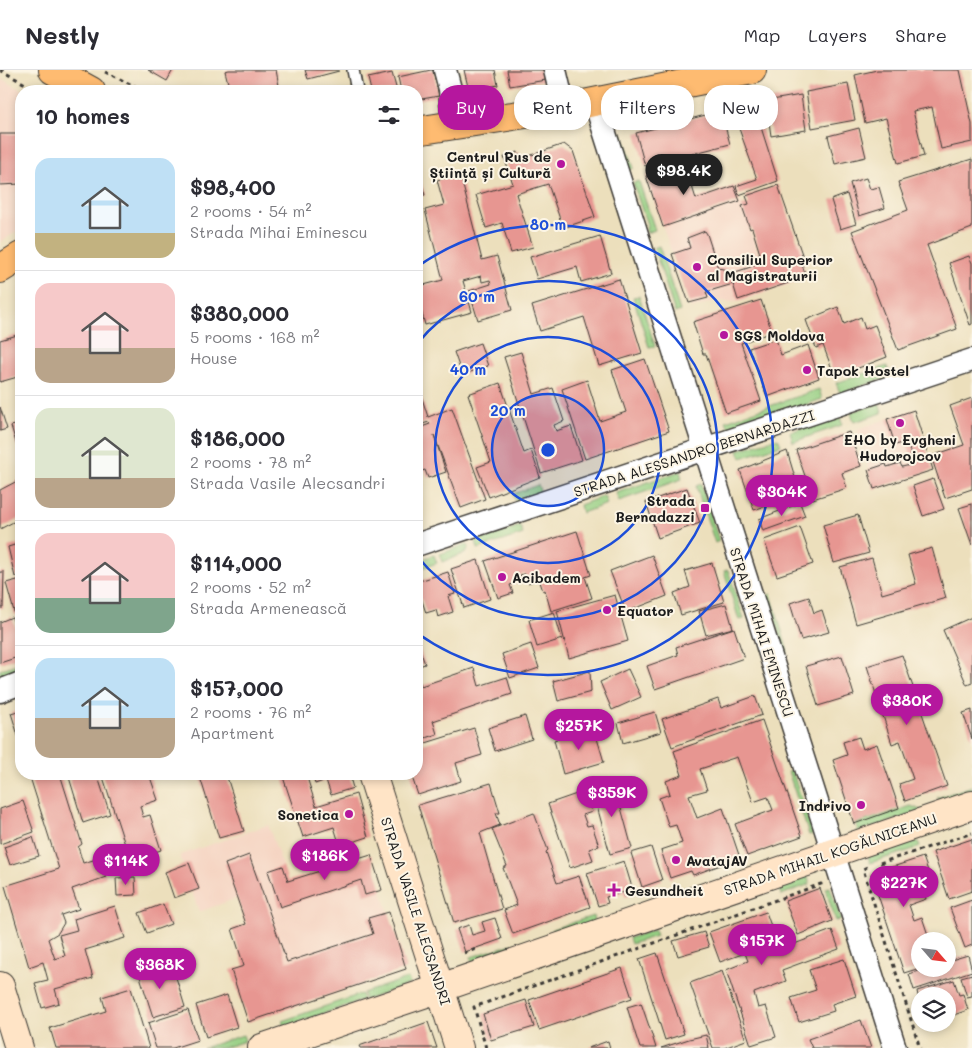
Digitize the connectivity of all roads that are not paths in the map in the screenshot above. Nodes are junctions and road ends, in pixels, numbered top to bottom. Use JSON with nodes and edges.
{"nodes":[{"id":1,"x":55,"y":70,"type":"edge"},
{"id":2,"x":353,"y":70,"type":"edge"},
{"id":3,"x":445,"y":70,"type":"edge"},
{"id":4,"x":555,"y":70,"type":"edge"},
{"id":5,"x":752,"y":70,"type":"edge"},
{"id":6,"x":682,"y":77,"type":"edge"},
{"id":7,"x":81,"y":85,"type":"edge"},
{"id":8,"x":356,"y":85,"type":"edge"},
{"id":9,"x":448,"y":85,"type":"edge"},
{"id":10,"x":559,"y":85,"type":"edge"},
{"id":11,"x":594,"y":102,"type":"junction"},
{"id":12,"x":591,"y":103,"type":"edge"},
{"id":13,"x":438,"y":127,"type":"edge"},
{"id":14,"x":423,"y":129,"type":"edge"},
{"id":15,"x":15,"y":260,"type":"edge"},
{"id":16,"x":0,"y":269,"type":"edge"},
{"id":17,"x":972,"y":360,"type":"edge"},
{"id":18,"x":704,"y":449,"type":"junction"},
{"id":19,"x":423,"y":543,"type":"edge"},
{"id":20,"x":15,"y":685,"type":"edge"},
{"id":21,"x":0,"y":691,"type":"edge"},
{"id":22,"x":374,"y":780,"type":"edge"},
{"id":23,"x":972,"y":805,"type":"edge"},
{"id":24,"x":832,"y":854,"type":"junction"},
{"id":25,"x":0,"y":986,"type":"edge"},
{"id":26,"x":439,"y":988,"type":"junction"},
{"id":27,"x":19,"y":1048,"type":"edge"},
{"id":28,"x":262,"y":1048,"type":"edge"},
{"id":29,"x":459,"y":1048,"type":"edge"},
{"id":30,"x":895,"y":1048,"type":"edge"}],
"edges":[{"from":1,"to":7,"type":"main road"},
{"from":2,"to":8,"type":"lane"},
{"from":3,"to":9,"type":"street"},
{"from":4,"to":10,"type":"street"},
{"from":5,"to":6,"type":"main road"},
{"from":6,"to":11,"type":"main road"},
{"from":11,"to":12,"type":"main road"},
{"from":11,"to":18,"type":"street","name":"STRADA MIHAI EMINESCU"},
{"from":13,"to":14,"type":"main road"},
{"from":15,"to":16,"type":"main road"},
{"from":17,"to":18,"type":"street","name":"STRADA ALESSANDRO BERNARDAZZI"},
{"from":18,"to":19,"type":"street","name":"STRADA ALESSANDRO BERNARDAZZI"},
{"from":18,"to":24,"type":"street","name":"STRADA MIHAI EMINESCU"},
{"from":20,"to":21,"type":"street"},
{"from":22,"to":26,"type":"main road","name":"STRADA VASILE ALECSANDRI"},
{"from":23,"to":24,"type":"main road","name":"STRADA MIHAIL KOGĂLNICEANU"},
{"from":24,"to":26,"type":"main road","name":"STRADA MIHAIL KOGĂLNICEANU"},
{"from":24,"to":30,"type":"street","name":"STRADA MIHAI EMINESCU"},
{"from":25,"to":27,"type":"main road"},
{"from":26,"to":28,"type":"main road","name":"STRADA MIHAIL KOGĂLNICEANU"},
{"from":26,"to":29,"type":"main road","name":"STRADA VASILE ALECSANDRI"}]}
